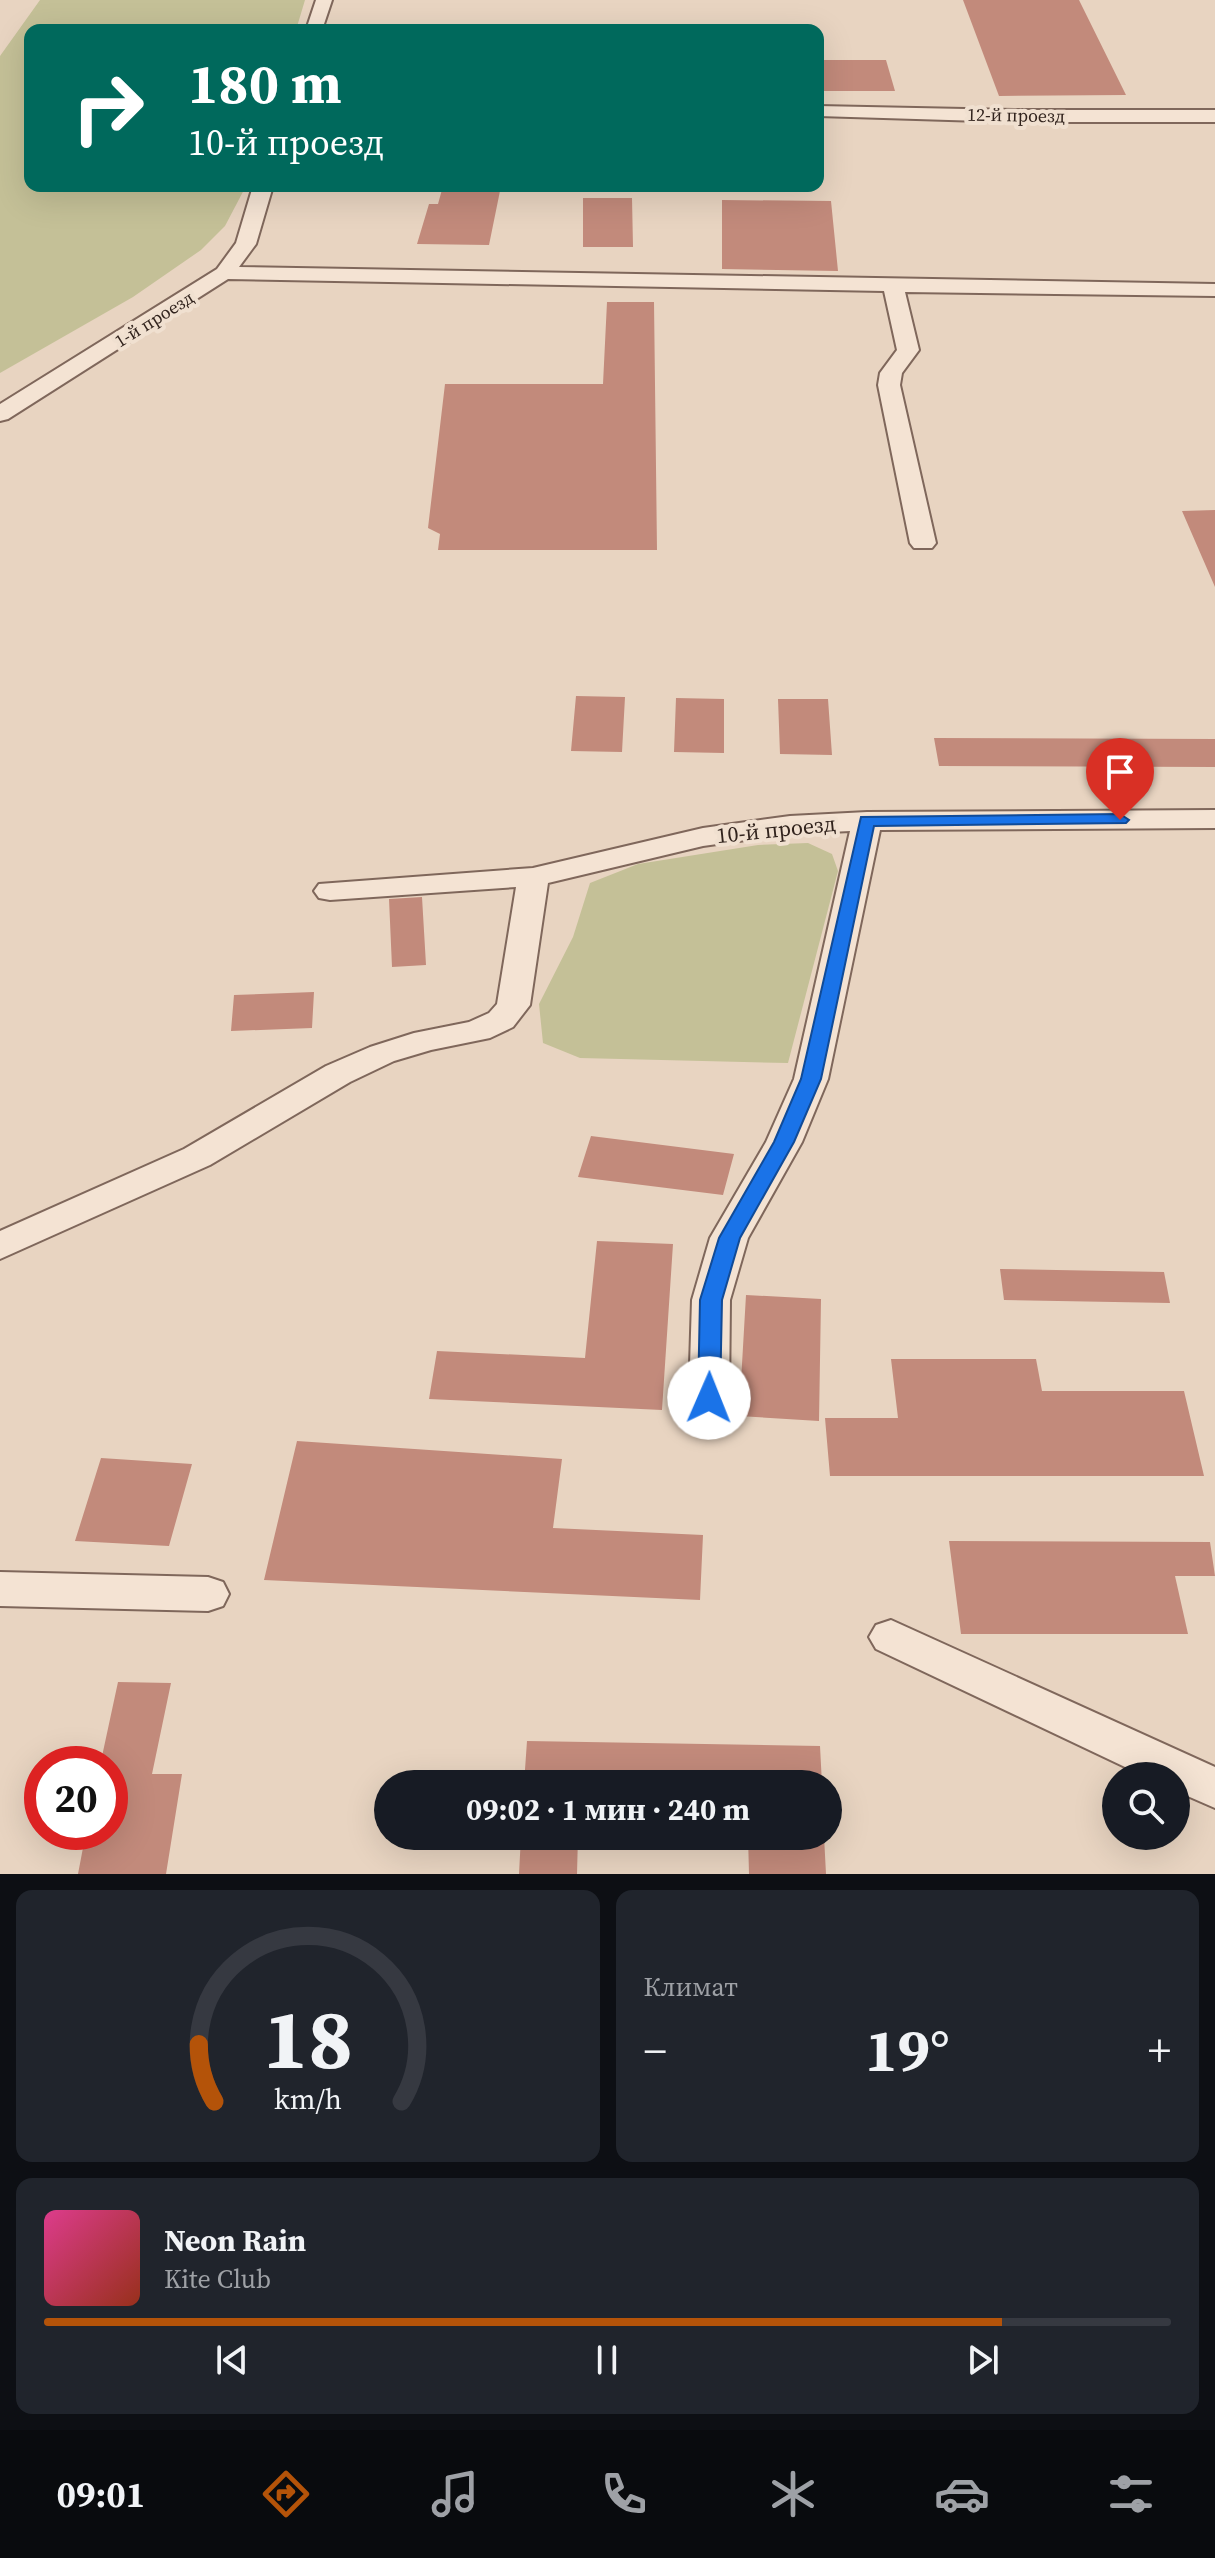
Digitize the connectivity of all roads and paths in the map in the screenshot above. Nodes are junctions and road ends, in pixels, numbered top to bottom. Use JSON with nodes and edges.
{"nodes":[{"id":1,"x":324,"y":0,"type":"edge"},
{"id":2,"x":316,"y":24,"type":"edge"},
{"id":3,"x":824,"y":111,"type":"edge"},
{"id":4,"x":1215,"y":116,"type":"edge"},
{"id":5,"x":261,"y":192,"type":"edge"},
{"id":6,"x":224,"y":273,"type":"junction"},
{"id":7,"x":893,"y":285,"type":"junction"},
{"id":8,"x":1215,"y":290,"type":"edge"},
{"id":9,"x":0,"y":414,"type":"edge"},
{"id":10,"x":923,"y":543,"type":"dead end"},
{"id":11,"x":1215,"y":819,"type":"edge"},
{"id":12,"x":867,"y":821,"type":"junction"},
{"id":13,"x":533,"y":877,"type":"junction"},
{"id":14,"x":330,"y":891,"type":"dead end"},
{"id":15,"x":0,"y":1246,"type":"edge"},
{"id":16,"x":709,"y":1398,"type":"dead end"},
{"id":17,"x":0,"y":1589,"type":"edge"},
{"id":18,"x":208,"y":1594,"type":"dead end"},
{"id":19,"x":891,"y":1637,"type":"dead end"},
{"id":20,"x":1215,"y":1788,"type":"edge"}],
"edges":[{"from":1,"to":2,"type":"street"},
{"from":3,"to":4,"type":"street","name":"12-й проезд"},
{"from":5,"to":6,"type":"street","name":"1-й проезд"},
{"from":6,"to":7,"type":"street"},
{"from":6,"to":9,"type":"street","name":"1-й проезд"},
{"from":7,"to":8,"type":"street"},
{"from":7,"to":10,"type":"street"},
{"from":11,"to":12,"type":"street","name":"10-й проезд"},
{"from":12,"to":13,"type":"street","name":"10-й проезд"},
{"from":12,"to":16,"type":"street"},
{"from":13,"to":14,"type":"street","name":"10-й проезд"},
{"from":13,"to":15,"type":"street"},
{"from":17,"to":18,"type":"street"},
{"from":19,"to":20,"type":"street"}]}
